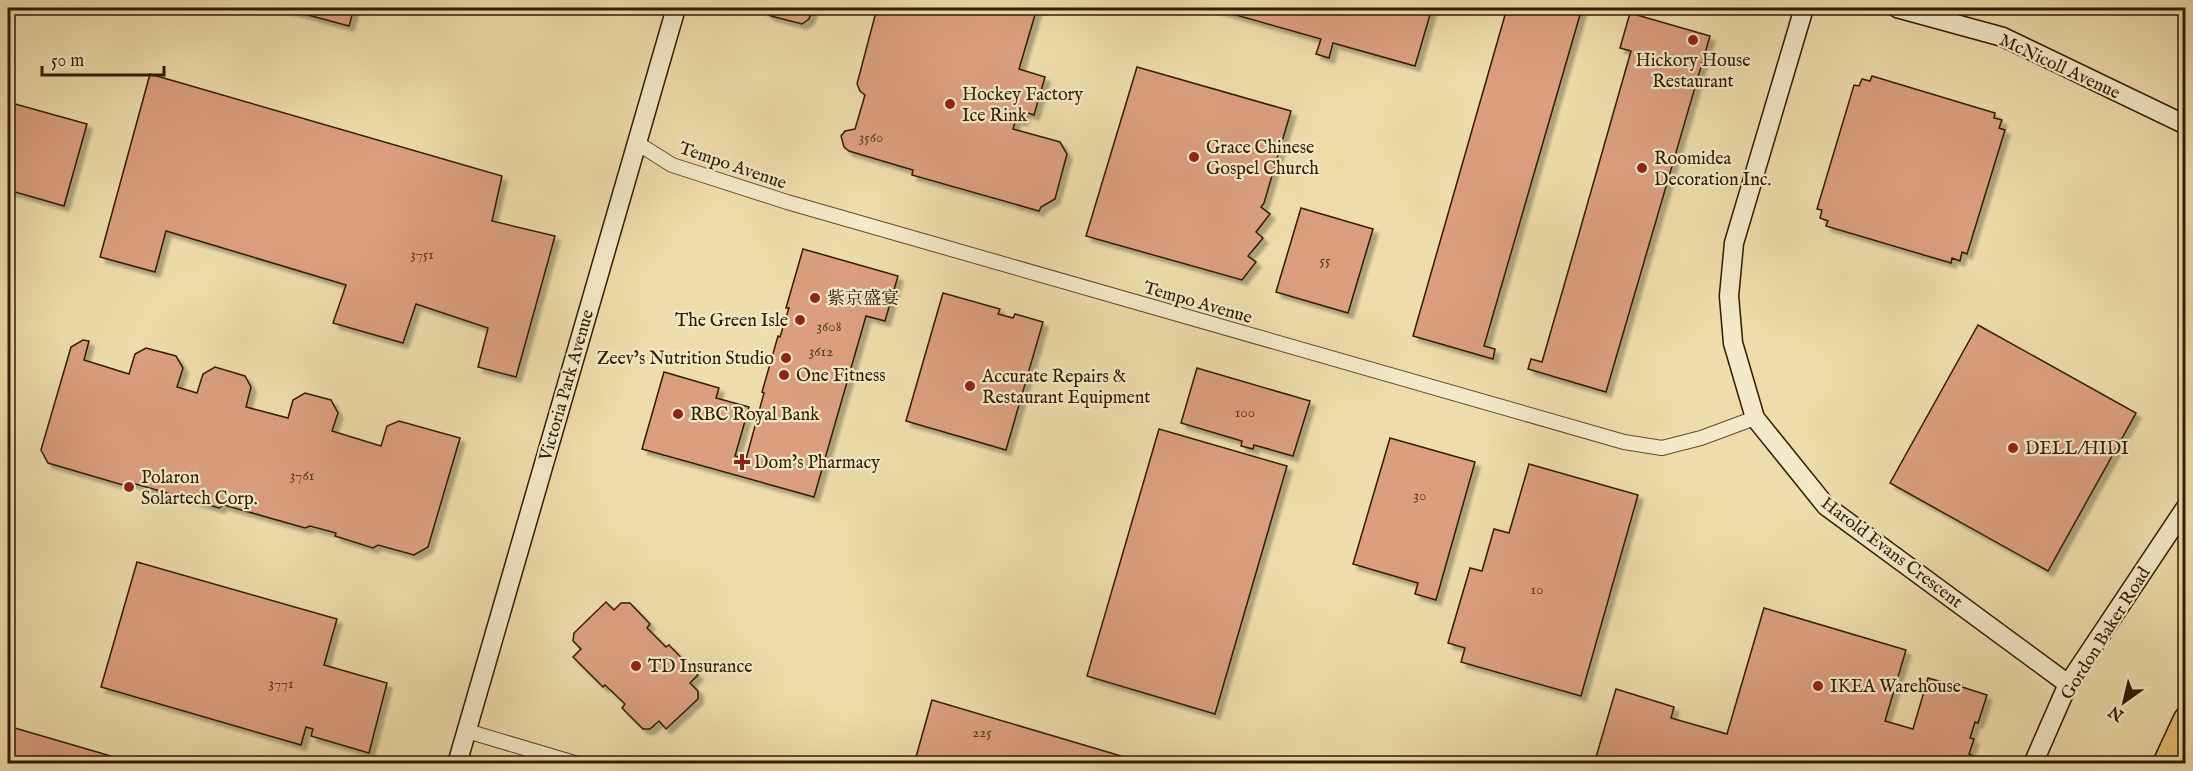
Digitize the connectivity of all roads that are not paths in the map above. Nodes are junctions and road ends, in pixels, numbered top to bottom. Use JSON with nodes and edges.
{"nodes":[{"id":1,"x":676,"y":8,"type":"edge"},
{"id":2,"x":1804,"y":8,"type":"edge"},
{"id":3,"x":1897,"y":8,"type":"edge"},
{"id":4,"x":2186,"y":125,"type":"edge"},
{"id":5,"x":637,"y":143,"type":"junction"},
{"id":6,"x":1755,"y":418,"type":"junction"},
{"id":7,"x":2186,"y":507,"type":"edge"},
{"id":8,"x":2068,"y":684,"type":"junction"},
{"id":9,"x":2186,"y":719,"type":"edge"},
{"id":10,"x":467,"y":731,"type":"junction"},
{"id":11,"x":457,"y":764,"type":"edge"},
{"id":12,"x":579,"y":764,"type":"edge"},
{"id":13,"x":2033,"y":764,"type":"edge"},
{"id":14,"x":2165,"y":764,"type":"edge"}],
"edges":[{"from":1,"to":5,"type":"street","name":"Victoria Park Avenue"},
{"from":2,"to":6,"type":"street","name":"Harold Evans Crescent"},
{"from":3,"to":4,"type":"street","name":"McNicoll Avenue"},
{"from":5,"to":6,"type":"street","name":"Tempo Avenue"},
{"from":5,"to":10,"type":"street","name":"Victoria Park Avenue"},
{"from":6,"to":8,"type":"street","name":"Harold Evans Crescent"},
{"from":7,"to":8,"type":"street","name":"Gordon Baker Road"},
{"from":8,"to":13,"type":"street","name":"Gordon Baker Road"},
{"from":9,"to":14,"type":"highway"},
{"from":10,"to":11,"type":"street","name":"Victoria Park Avenue"},
{"from":10,"to":12,"type":"street"}]}
